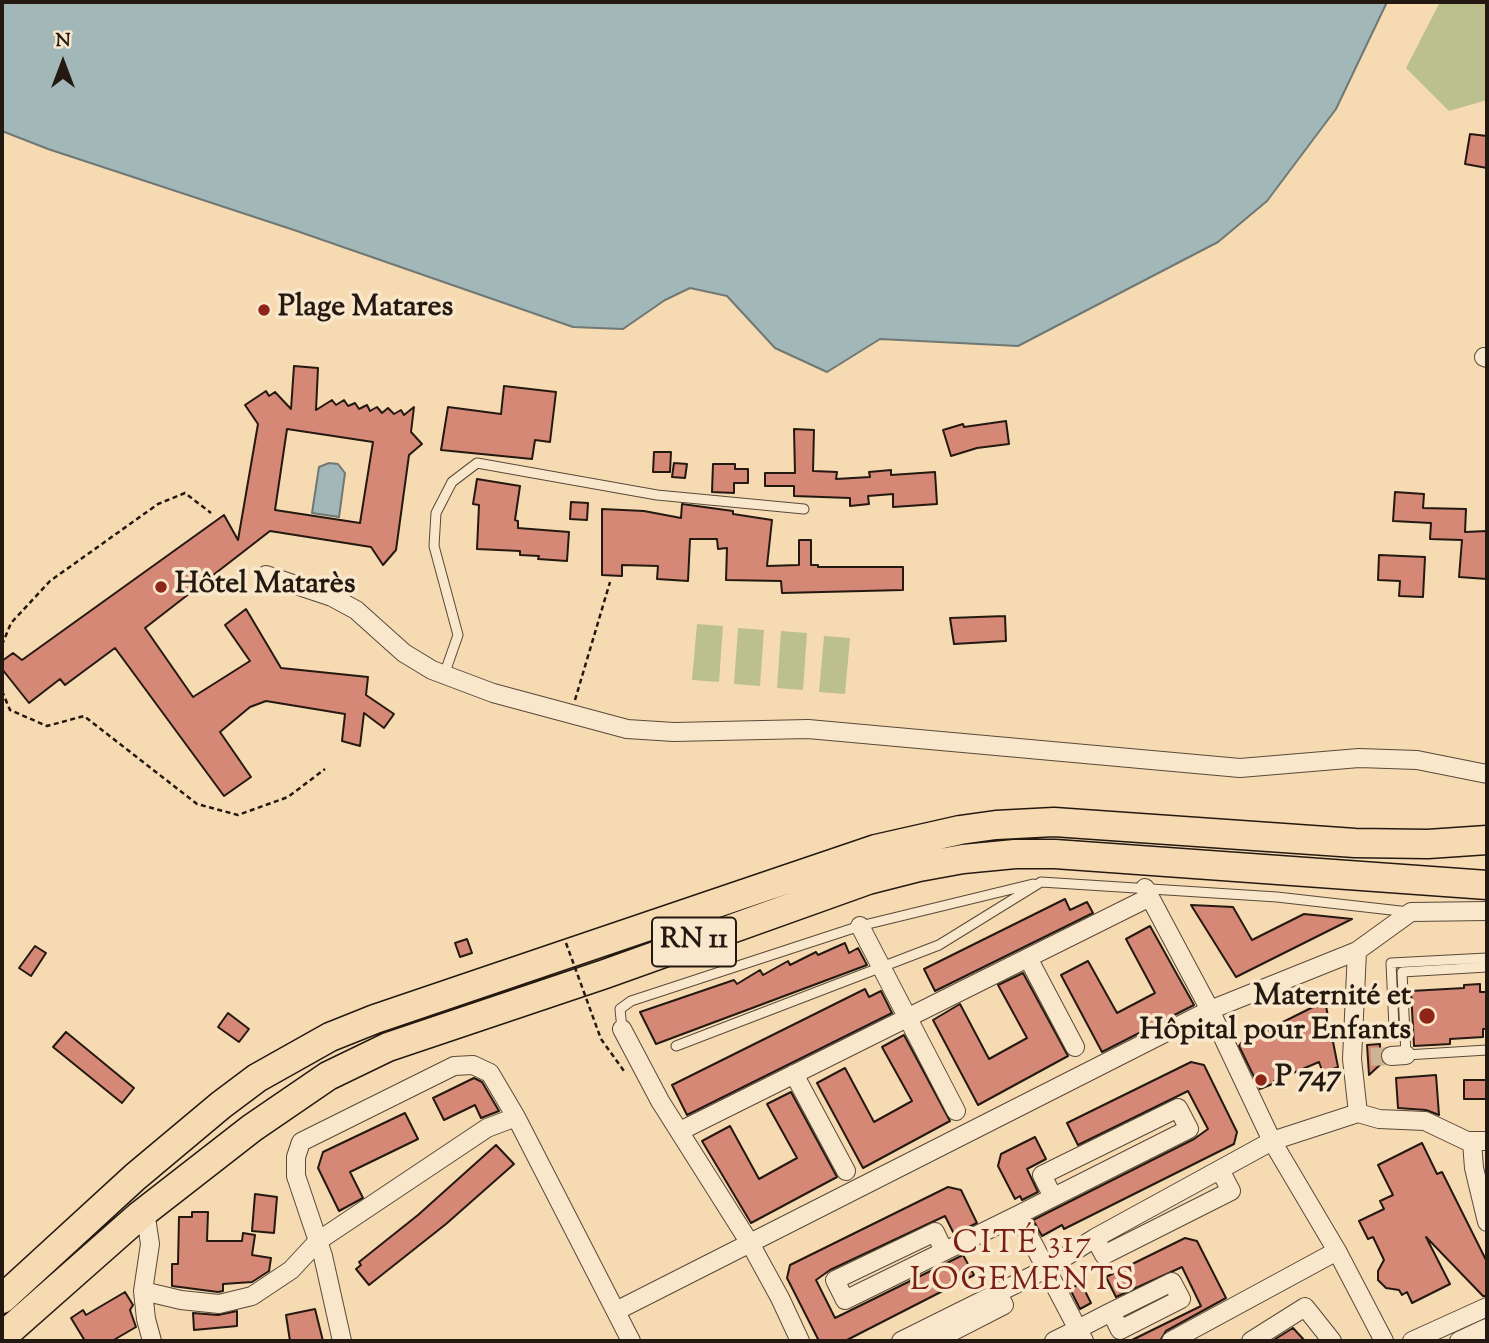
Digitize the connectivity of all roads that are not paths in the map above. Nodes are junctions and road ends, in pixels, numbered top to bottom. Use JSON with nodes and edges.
{"nodes":[{"id":1,"x":804,"y":509,"type":"dead end"},
{"id":2,"x":266,"y":575,"type":"dead end"},
{"id":3,"x":444,"y":675,"type":"junction"},
{"id":4,"x":1485,"y":776,"type":"edge"},
{"id":5,"x":1487,"y":825,"type":"edge"},
{"id":6,"x":1487,"y":840,"type":"edge"},
{"id":7,"x":1454,"y":843,"type":"junction"},
{"id":8,"x":1041,"y":882,"type":"junction"},
{"id":9,"x":1487,"y":885,"type":"edge"},
{"id":10,"x":1148,"y":893,"type":"junction"},
{"id":11,"x":1487,"y":911,"type":"edge"},
{"id":12,"x":1411,"y":912,"type":"junction"},
{"id":13,"x":860,"y":926,"type":"junction"},
{"id":14,"x":1357,"y":951,"type":"junction"},
{"id":15,"x":1028,"y":958,"type":"junction"},
{"id":16,"x":1487,"y":958,"type":"edge"},
{"id":17,"x":1487,"y":967,"type":"edge"},
{"id":18,"x":882,"y":968,"type":"junction"},
{"id":19,"x":1210,"y":1010,"type":"junction"},
{"id":20,"x":907,"y":1018,"type":"junction"},
{"id":21,"x":1405,"y":1028,"type":"junction"},
{"id":22,"x":622,"y":1029,"type":"joint"},
{"id":23,"x":676,"y":1046,"type":"dead end"},
{"id":24,"x":1075,"y":1047,"type":"dead end"},
{"id":25,"x":1487,"y":1050,"type":"edge"},
{"id":26,"x":1371,"y":1057,"type":"tunnel mouth"},
{"id":27,"x":1352,"y":1059,"type":"junction"},
{"id":28,"x":794,"y":1074,"type":"junction"},
{"id":29,"x":956,"y":1111,"type":"dead end"},
{"id":30,"x":1358,"y":1113,"type":"junction"},
{"id":31,"x":516,"y":1117,"type":"junction"},
{"id":32,"x":680,"y":1131,"type":"junction"},
{"id":33,"x":1272,"y":1141,"type":"junction"},
{"id":34,"x":1479,"y":1142,"type":"edge"},
{"id":35,"x":846,"y":1171,"type":"dead end"},
{"id":36,"x":1053,"y":1197,"type":"junction"},
{"id":37,"x":145,"y":1211,"type":"junction"},
{"id":38,"x":1018,"y":1215,"type":"junction"},
{"id":39,"x":1487,"y":1222,"type":"edge"},
{"id":40,"x":318,"y":1241,"type":"junction"},
{"id":41,"x":751,"y":1245,"type":"junction"},
{"id":42,"x":944,"y":1251,"type":"junction"},
{"id":43,"x":1337,"y":1251,"type":"junction"},
{"id":44,"x":1046,"y":1269,"type":"junction"},
{"id":45,"x":143,"y":1291,"type":"junction"},
{"id":46,"x":997,"y":1292,"type":"junction"},
{"id":47,"x":2,"y":1299,"type":"edge"},
{"id":48,"x":1487,"y":1307,"type":"edge"},
{"id":49,"x":616,"y":1311,"type":"junction"},
{"id":50,"x":1111,"y":1312,"type":"dead end"},
{"id":51,"x":1487,"y":1328,"type":"edge"},
{"id":52,"x":1080,"y":1336,"type":"edge"},
{"id":53,"x":2,"y":1337,"type":"edge"},
{"id":54,"x":1416,"y":1340,"type":"edge"},
{"id":55,"x":152,"y":1341,"type":"edge"},
{"id":56,"x":342,"y":1341,"type":"edge"},
{"id":57,"x":631,"y":1341,"type":"edge"},
{"id":58,"x":800,"y":1341,"type":"edge"},
{"id":59,"x":901,"y":1341,"type":"edge"},
{"id":60,"x":934,"y":1341,"type":"edge"},
{"id":61,"x":1054,"y":1341,"type":"edge"},
{"id":62,"x":1171,"y":1341,"type":"edge"},
{"id":63,"x":1251,"y":1341,"type":"edge"},
{"id":64,"x":1332,"y":1341,"type":"edge"},
{"id":65,"x":1384,"y":1341,"type":"edge"},
{"id":66,"x":1459,"y":1341,"type":"edge"}],
"edges":[{"from":1,"to":3,"type":"lane"},
{"from":2,"to":3,"type":"street"},
{"from":3,"to":4,"type":"street"},
{"from":5,"to":7,"type":"highway"},
{"from":6,"to":7,"type":"highway","number":"RN 11"},
{"from":7,"to":47,"type":"highway","number":"RN 11"},
{"from":8,"to":10,"type":"lane"},
{"from":8,"to":13,"type":"lane"},
{"from":8,"to":18,"type":"lane"},
{"from":9,"to":37,"type":"highway","number":"RN 11"},
{"from":10,"to":12,"type":"lane"},
{"from":10,"to":15,"type":"street"},
{"from":10,"to":19,"type":"street"},
{"from":11,"to":12,"type":"street"},
{"from":12,"to":14,"type":"street"},
{"from":13,"to":18,"type":"street"},
{"from":13,"to":22,"type":"lane"},
{"from":14,"to":19,"type":"street"},
{"from":14,"to":27,"type":"street"},
{"from":15,"to":20,"type":"street"},
{"from":15,"to":24,"type":"street"},
{"from":16,"to":21,"type":"lane"},
{"from":17,"to":21,"type":"lane"},
{"from":18,"to":20,"type":"street"},
{"from":18,"to":23,"type":"lane"},
{"from":19,"to":33,"type":"street"},
{"from":19,"to":41,"type":"street"},
{"from":20,"to":28,"type":"street"},
{"from":20,"to":29,"type":"street"},
{"from":21,"to":25,"type":"lane"},
{"from":22,"to":32,"type":"street"},
{"from":26,"to":27,"type":"street"},
{"from":27,"to":30,"type":"street"},
{"from":28,"to":32,"type":"street"},
{"from":28,"to":35,"type":"street"},
{"from":30,"to":33,"type":"street"},
{"from":30,"to":34,"type":"street"},
{"from":31,"to":40,"type":"street"},
{"from":31,"to":40,"type":"street"},
{"from":31,"to":49,"type":"street"},
{"from":32,"to":41,"type":"street"},
{"from":33,"to":43,"type":"street"},
{"from":33,"to":44,"type":"street"},
{"from":34,"to":39,"type":"street"},
{"from":36,"to":36,"type":"street"},
{"from":36,"to":38,"type":"street"},
{"from":37,"to":45,"type":"street"},
{"from":37,"to":53,"type":"highway","number":"RN 11"},
{"from":38,"to":42,"type":"street"},
{"from":38,"to":44,"type":"street"},
{"from":40,"to":45,"type":"street"},
{"from":40,"to":56,"type":"street"},
{"from":41,"to":49,"type":"street"},
{"from":41,"to":58,"type":"street"},
{"from":42,"to":42,"type":"street"},
{"from":43,"to":62,"type":"street"},
{"from":43,"to":65,"type":"street"},
{"from":44,"to":46,"type":"street"},
{"from":44,"to":52,"type":"street"},
{"from":45,"to":55,"type":"street"},
{"from":46,"to":59,"type":"street"},
{"from":46,"to":60,"type":"street"},
{"from":48,"to":54,"type":"street"},
{"from":49,"to":57,"type":"street"},
{"from":50,"to":52,"type":"street"},
{"from":51,"to":66,"type":"street"},
{"from":52,"to":61,"type":"street"},
{"from":63,"to":64,"type":"street"}]}
